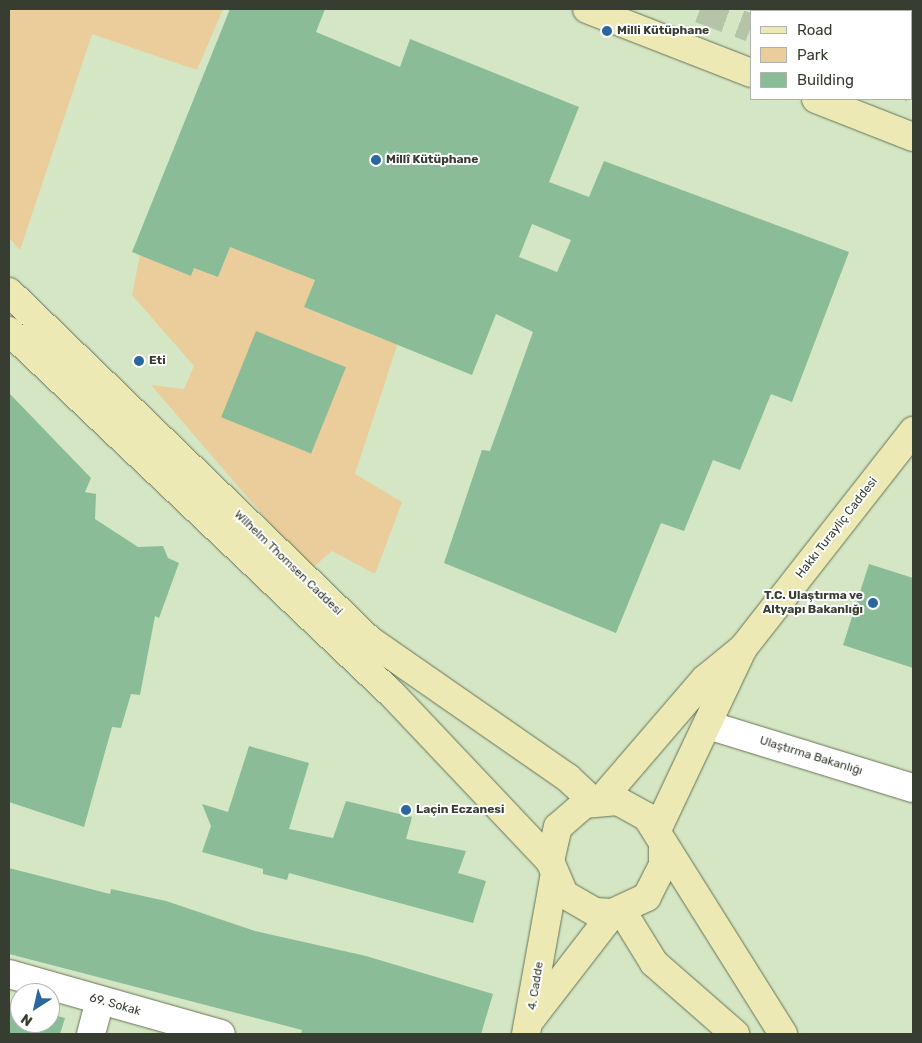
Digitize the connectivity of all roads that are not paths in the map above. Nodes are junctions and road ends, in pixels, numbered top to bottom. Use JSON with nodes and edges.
{"nodes":[{"id":1,"x":587,"y":9,"type":"edge"},
{"id":2,"x":750,"y":73,"type":"edge"},
{"id":3,"x":819,"y":100,"type":"edge"},
{"id":4,"x":913,"y":137,"type":"edge"},
{"id":5,"x":9,"y":292,"type":"edge"},
{"id":6,"x":9,"y":332,"type":"edge"},
{"id":7,"x":913,"y":431,"type":"edge"},
{"id":8,"x":742,"y":648,"type":"junction"},
{"id":9,"x":708,"y":725,"type":"junction"},
{"id":10,"x":913,"y":788,"type":"edge"},
{"id":11,"x":597,"y":801,"type":"junction"},
{"id":12,"x":660,"y":838,"type":"junction"},
{"id":13,"x":552,"y":870,"type":"junction"},
{"id":14,"x":618,"y":912,"type":"junction"},
{"id":15,"x":9,"y":974,"type":"edge"},
{"id":16,"x":100,"y":1001,"type":"junction"},
{"id":17,"x":528,"y":1027,"type":"edge"},
{"id":18,"x":728,"y":1032,"type":"edge"},
{"id":19,"x":91,"y":1034,"type":"edge"},
{"id":20,"x":221,"y":1034,"type":"edge"},
{"id":21,"x":783,"y":1034,"type":"edge"}],
"edges":[{"from":1,"to":2,"type":"main road"},
{"from":3,"to":4,"type":"main road"},
{"from":5,"to":11,"type":"main road","name":"Wilhelm Thomsen Caddesi"},
{"from":6,"to":13,"type":"main road","name":"Wilhelm Thomsen Caddesi"},
{"from":7,"to":8,"type":"main road","name":"Hakkı Turayliç Caddesi"},
{"from":8,"to":9,"type":"main road","name":"Hakkı Turayliç Caddesi"},
{"from":8,"to":11,"type":"main road","name":"Hakkı Turayliç Caddesi"},
{"from":9,"to":10,"type":"street","name":"Ulaştırma Bakanlığı"},
{"from":9,"to":12,"type":"main road","name":"Hakkı Turayliç Caddesi"},
{"from":11,"to":12,"type":"main road"},
{"from":11,"to":13,"type":"main road"},
{"from":12,"to":14,"type":"main road"},
{"from":12,"to":21,"type":"main road"},
{"from":13,"to":14,"type":"main road"},
{"from":13,"to":17,"type":"main road","name":"4. Cadde"},
{"from":14,"to":17,"type":"main road","name":"4. Cadde"},
{"from":14,"to":18,"type":"main road"},
{"from":15,"to":16,"type":"street","name":"69. Sokak"},
{"from":16,"to":19,"type":"street"},
{"from":16,"to":20,"type":"street","name":"69. Sokak"}]}
